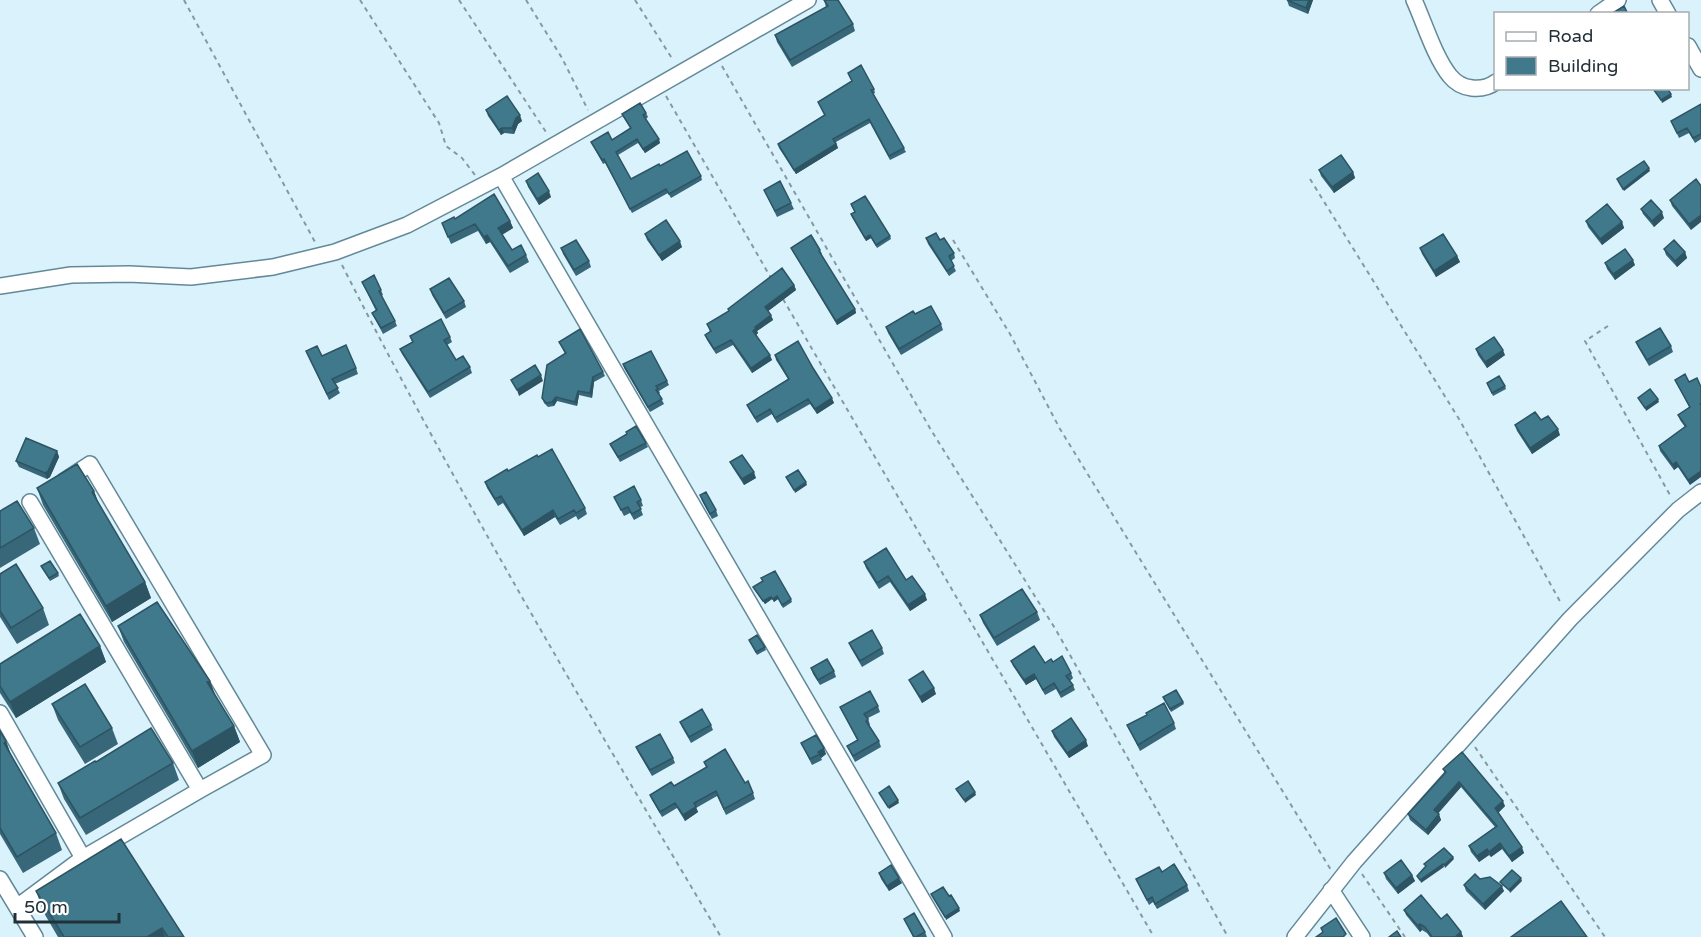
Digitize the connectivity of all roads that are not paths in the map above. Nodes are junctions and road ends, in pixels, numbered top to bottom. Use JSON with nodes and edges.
{"nodes":[{"id":1,"x":808,"y":0,"type":"edge"},
{"id":2,"x":1414,"y":0,"type":"edge"},
{"id":3,"x":1618,"y":0,"type":"edge"},
{"id":4,"x":1601,"y":12,"type":"edge"},
{"id":5,"x":1689,"y":48,"type":"edge"},
{"id":6,"x":1701,"y":69,"type":"edge"},
{"id":7,"x":1494,"y":83,"type":"edge"},
{"id":8,"x":501,"y":176,"type":"junction"},
{"id":9,"x":0,"y":286,"type":"edge"},
{"id":10,"x":1701,"y":492,"type":"edge"},
{"id":11,"x":0,"y":713,"type":"edge"},
{"id":12,"x":200,"y":790,"type":"junction"},
{"id":13,"x":83,"y":858,"type":"junction"},
{"id":14,"x":0,"y":879,"type":"edge"},
{"id":15,"x":1331,"y":890,"type":"junction"},
{"id":16,"x":17,"y":907,"type":"junction"},
{"id":17,"x":35,"y":937,"type":"edge"},
{"id":18,"x":944,"y":937,"type":"edge"},
{"id":19,"x":1295,"y":937,"type":"edge"},
{"id":20,"x":1362,"y":937,"type":"edge"}],
"edges":[{"from":1,"to":8,"type":"street"},
{"from":2,"to":7,"type":"street"},
{"from":3,"to":4,"type":"street"},
{"from":5,"to":6,"type":"street"},
{"from":8,"to":9,"type":"street"},
{"from":8,"to":18,"type":"street"},
{"from":10,"to":15,"type":"street"},
{"from":11,"to":13,"type":"street"},
{"from":12,"to":12,"type":"street"},
{"from":12,"to":13,"type":"street"},
{"from":13,"to":16,"type":"street"},
{"from":14,"to":16,"type":"street"},
{"from":15,"to":19,"type":"street"},
{"from":15,"to":20,"type":"street"},
{"from":16,"to":17,"type":"street"}]}
